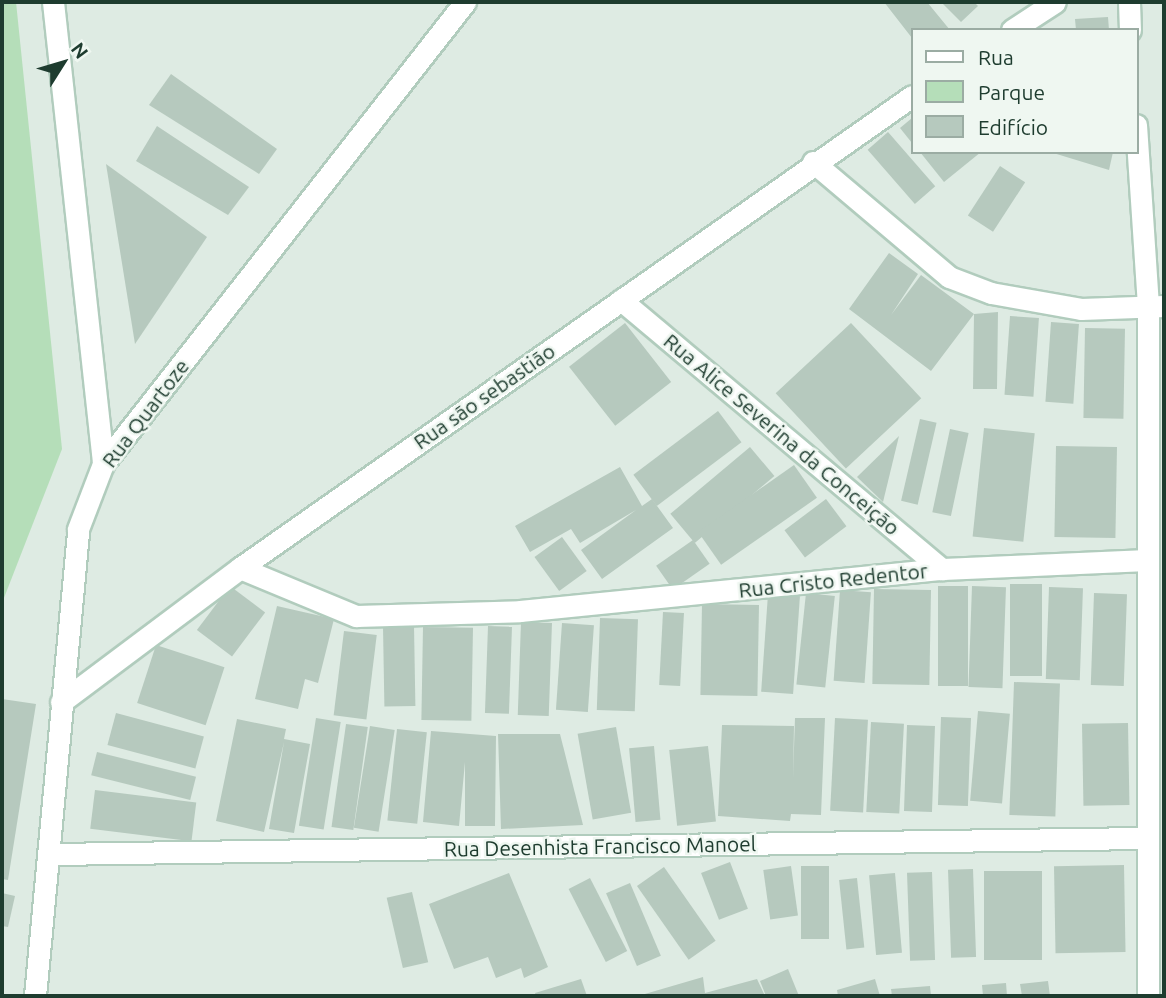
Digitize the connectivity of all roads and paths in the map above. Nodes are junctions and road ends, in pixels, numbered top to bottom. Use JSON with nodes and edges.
{"nodes":[{"id":1,"x":53,"y":2,"type":"edge"},
{"id":2,"x":465,"y":2,"type":"edge"},
{"id":3,"x":1055,"y":2,"type":"edge"},
{"id":4,"x":1129,"y":2,"type":"edge"},
{"id":5,"x":1015,"y":28,"type":"edge"},
{"id":6,"x":1130,"y":28,"type":"edge"},
{"id":7,"x":911,"y":97,"type":"edge"},
{"id":8,"x":1138,"y":143,"type":"edge"},
{"id":9,"x":813,"y":162,"type":"junction"},
{"id":10,"x":621,"y":300,"type":"junction"},
{"id":11,"x":1156,"y":307,"type":"edge"},
{"id":12,"x":103,"y":464,"type":"junction"},
{"id":13,"x":1148,"y":560,"type":"junction"},
{"id":14,"x":240,"y":568,"type":"junction"},
{"id":15,"x":942,"y":569,"type":"junction"},
{"id":16,"x":1156,"y":654,"type":"edge"},
{"id":17,"x":61,"y":702,"type":"junction"},
{"id":18,"x":1148,"y":838,"type":"junction"},
{"id":19,"x":52,"y":854,"type":"junction"},
{"id":20,"x":35,"y":996,"type":"edge"},
{"id":21,"x":1148,"y":996,"type":"edge"}],
"edges":[{"from":1,"to":12,"type":"street"},
{"from":2,"to":12,"type":"street","name":"Rua Quartoze"},
{"from":3,"to":5,"type":"street"},
{"from":4,"to":6,"type":"street"},
{"from":7,"to":9,"type":"street","name":"Rua são sebastião"},
{"from":8,"to":11,"type":"street"},
{"from":9,"to":10,"type":"street","name":"Rua são sebastião"},
{"from":9,"to":11,"type":"street"},
{"from":10,"to":14,"type":"street","name":"Rua são sebastião"},
{"from":10,"to":15,"type":"street","name":"Rua Alice Severina da Conceição"},
{"from":11,"to":13,"type":"street"},
{"from":12,"to":17,"type":"street","name":"Rua Quartoze"},
{"from":13,"to":15,"type":"street","name":"Rua Cristo Redentor"},
{"from":13,"to":16,"type":"street"},
{"from":14,"to":15,"type":"street","name":"Rua Cristo Redentor"},
{"from":14,"to":17,"type":"street","name":"Rua são sebastião"},
{"from":16,"to":18,"type":"street"},
{"from":17,"to":19,"type":"street","name":"Rua Quartoze"},
{"from":18,"to":19,"type":"street","name":"Rua Desenhista Francisco Manoel"},
{"from":18,"to":21,"type":"street"},
{"from":19,"to":20,"type":"street","name":"Rua Quartoze"}]}
